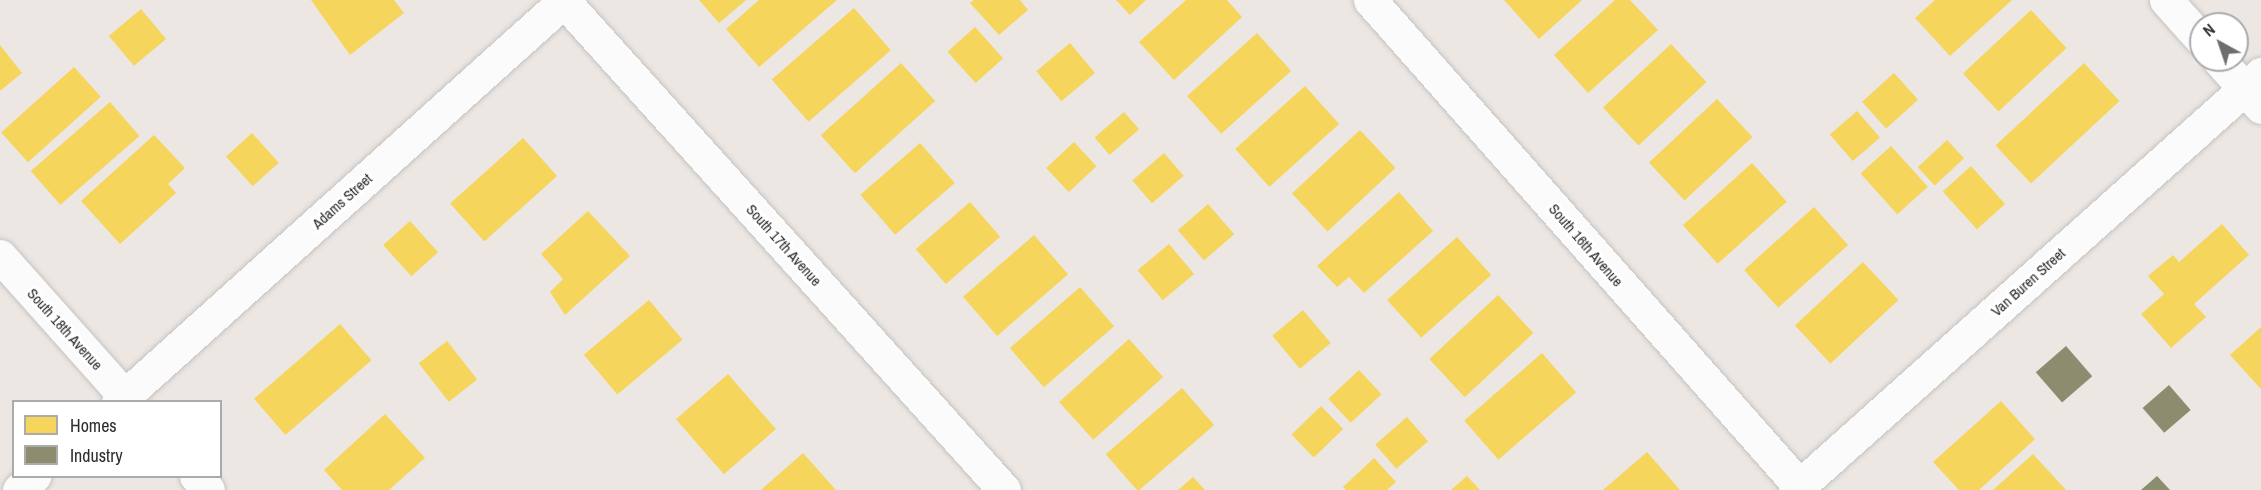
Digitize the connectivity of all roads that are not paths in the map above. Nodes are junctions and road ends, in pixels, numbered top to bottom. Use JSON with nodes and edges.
{"nodes":[{"id":1,"x":564,"y":0,"type":"edge"},
{"id":2,"x":1370,"y":0,"type":"edge"},
{"id":3,"x":2166,"y":0,"type":"edge"},
{"id":4,"x":2189,"y":26,"type":"edge"},
{"id":5,"x":2234,"y":72,"type":"edge"},
{"id":6,"x":2256,"y":90,"type":"edge"},
{"id":7,"x":0,"y":256,"type":"edge"},
{"id":8,"x":124,"y":399,"type":"edge"},
{"id":9,"x":33,"y":478,"type":"edge"},
{"id":10,"x":197,"y":478,"type":"edge"},
{"id":11,"x":1799,"y":489,"type":"edge"},
{"id":12,"x":19,"y":490,"type":"edge"},
{"id":13,"x":208,"y":490,"type":"edge"},
{"id":14,"x":1004,"y":490,"type":"edge"}],
"edges":[{"from":1,"to":8,"type":"street","name":"Adams Street"},
{"from":1,"to":14,"type":"street","name":"South 17th Avenue"},
{"from":2,"to":11,"type":"street","name":"South 16th Avenue"},
{"from":3,"to":4,"type":"street"},
{"from":5,"to":6,"type":"street"},
{"from":6,"to":11,"type":"street","name":"Van Buren Street"},
{"from":7,"to":8,"type":"street","name":"South 18th Avenue"},
{"from":9,"to":12,"type":"street"},
{"from":10,"to":13,"type":"street"}]}
